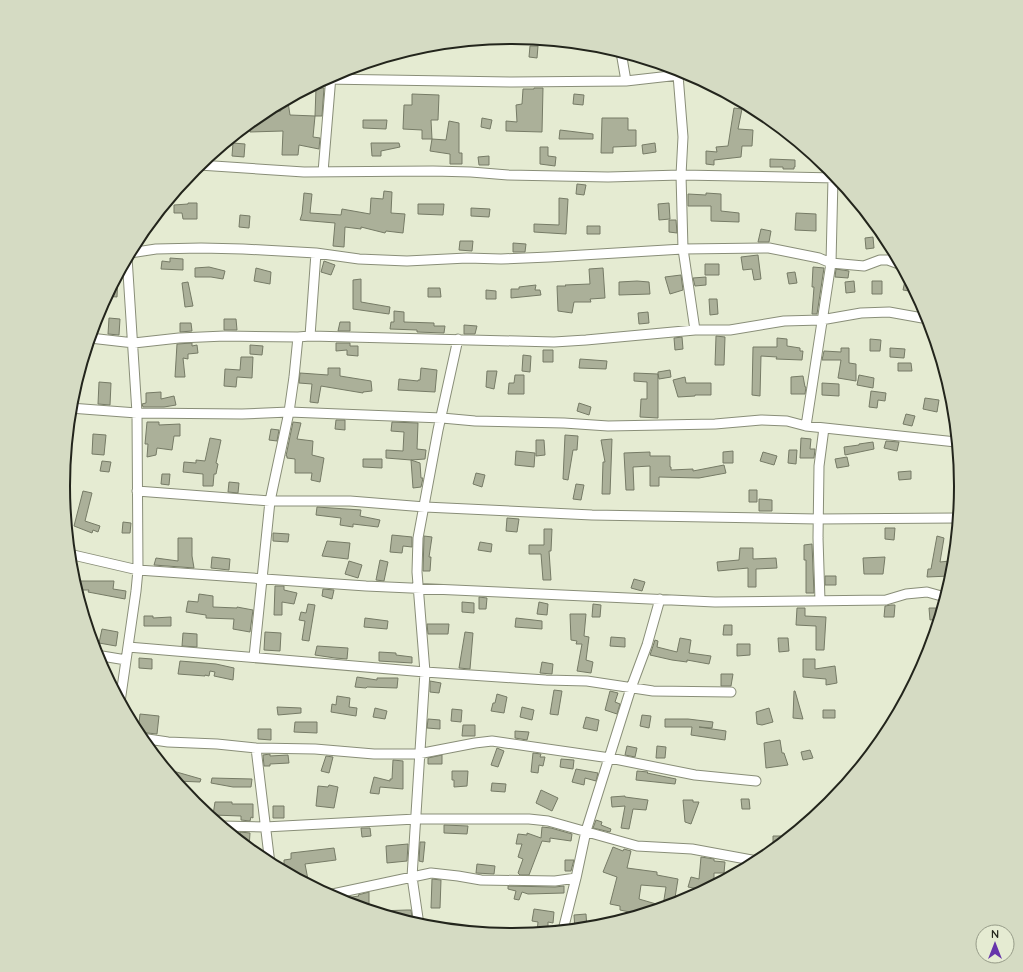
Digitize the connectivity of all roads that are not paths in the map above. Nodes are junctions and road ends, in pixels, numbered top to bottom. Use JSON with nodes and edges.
{"nodes":[{"id":1,"x":622,"y":58,"type":"edge"},
{"id":2,"x":675,"y":75,"type":"edge"},
{"id":3,"x":678,"y":77,"type":"edge"},
{"id":4,"x":341,"y":78,"type":"edge"},
{"id":5,"x":626,"y":81,"type":"junction"},
{"id":6,"x":329,"y":84,"type":"edge"},
{"id":7,"x":207,"y":166,"type":"edge"},
{"id":8,"x":323,"y":172,"type":"junction"},
{"id":9,"x":681,"y":175,"type":"junction"},
{"id":10,"x":828,"y":178,"type":"edge"},
{"id":11,"x":835,"y":185,"type":"edge"},
{"id":12,"x":683,"y":249,"type":"junction"},
{"id":13,"x":137,"y":251,"type":"edge"},
{"id":14,"x":316,"y":253,"type":"junction"},
{"id":15,"x":892,"y":261,"type":"edge"},
{"id":16,"x":831,"y":263,"type":"junction"},
{"id":17,"x":128,"y":267,"type":"edge"},
{"id":18,"x":920,"y":318,"type":"edge"},
{"id":19,"x":821,"y":320,"type":"junction"},
{"id":20,"x":695,"y":330,"type":"junction"},
{"id":21,"x":310,"y":336,"type":"junction"},
{"id":22,"x":298,"y":337,"type":"junction"},
{"id":23,"x":95,"y":339,"type":"edge"},
{"id":24,"x":458,"y":339,"type":"junction"},
{"id":25,"x":134,"y":343,"type":"junction"},
{"id":26,"x":76,"y":408,"type":"edge"},
{"id":27,"x":289,"y":412,"type":"junction"},
{"id":28,"x":137,"y":413,"type":"junction"},
{"id":29,"x":442,"y":418,"type":"junction"},
{"id":30,"x":806,"y":426,"type":"junction"},
{"id":31,"x":824,"y":428,"type":"junction"},
{"id":32,"x":951,"y":442,"type":"edge"},
{"id":33,"x":137,"y":491,"type":"junction"},
{"id":34,"x":270,"y":501,"type":"junction"},
{"id":35,"x":425,"y":507,"type":"junction"},
{"id":36,"x":953,"y":518,"type":"edge"},
{"id":37,"x":818,"y":519,"type":"junction"},
{"id":38,"x":75,"y":555,"type":"edge"},
{"id":39,"x":138,"y":570,"type":"junction"},
{"id":40,"x":263,"y":578,"type":"junction"},
{"id":41,"x":419,"y":588,"type":"junction"},
{"id":42,"x":939,"y":595,"type":"edge"},
{"id":43,"x":660,"y":599,"type":"junction"},
{"id":44,"x":820,"y":601,"type":"junction"},
{"id":45,"x":128,"y":647,"type":"junction"},
{"id":46,"x":104,"y":657,"type":"edge"},
{"id":47,"x":254,"y":657,"type":"junction"},
{"id":48,"x":126,"y":660,"type":"junction"},
{"id":49,"x":425,"y":672,"type":"junction"},
{"id":50,"x":632,"y":688,"type":"junction"},
{"id":51,"x":731,"y":692,"type":"dead end"},
{"id":52,"x":121,"y":693,"type":"edge"},
{"id":53,"x":149,"y":739,"type":"edge"},
{"id":54,"x":256,"y":748,"type":"junction"},
{"id":55,"x":418,"y":754,"type":"junction"},
{"id":56,"x":610,"y":758,"type":"junction"},
{"id":57,"x":756,"y":781,"type":"dead end"},
{"id":58,"x":416,"y":819,"type":"junction"},
{"id":59,"x":229,"y":826,"type":"edge"},
{"id":60,"x":265,"y":827,"type":"junction"},
{"id":61,"x":586,"y":831,"type":"junction"},
{"id":62,"x":269,"y":856,"type":"edge"},
{"id":63,"x":748,"y":859,"type":"edge"},
{"id":64,"x":412,"y":877,"type":"junction"},
{"id":65,"x":576,"y":878,"type":"junction"},
{"id":66,"x":339,"y":893,"type":"edge"},
{"id":67,"x":418,"y":918,"type":"edge"},
{"id":68,"x":564,"y":924,"type":"edge"}],
"edges":[{"from":1,"to":5,"type":"street"},
{"from":2,"to":5,"type":"street"},
{"from":3,"to":9,"type":"street"},
{"from":4,"to":5,"type":"street"},
{"from":6,"to":8,"type":"street"},
{"from":7,"to":8,"type":"street"},
{"from":8,"to":9,"type":"street"},
{"from":9,"to":10,"type":"street"},
{"from":9,"to":12,"type":"street"},
{"from":11,"to":16,"type":"street"},
{"from":12,"to":14,"type":"street"},
{"from":12,"to":16,"type":"street"},
{"from":12,"to":20,"type":"street"},
{"from":13,"to":14,"type":"street"},
{"from":14,"to":21,"type":"street"},
{"from":15,"to":16,"type":"street"},
{"from":16,"to":19,"type":"street"},
{"from":17,"to":25,"type":"street"},
{"from":18,"to":19,"type":"street"},
{"from":19,"to":20,"type":"street"},
{"from":19,"to":30,"type":"street"},
{"from":20,"to":24,"type":"street"},
{"from":21,"to":22,"type":"street"},
{"from":21,"to":24,"type":"street"},
{"from":22,"to":25,"type":"street"},
{"from":22,"to":27,"type":"street"},
{"from":23,"to":25,"type":"street"},
{"from":24,"to":29,"type":"street"},
{"from":25,"to":28,"type":"street"},
{"from":26,"to":28,"type":"street"},
{"from":27,"to":28,"type":"street"},
{"from":27,"to":29,"type":"street"},
{"from":27,"to":34,"type":"street"},
{"from":28,"to":33,"type":"street"},
{"from":29,"to":30,"type":"street"},
{"from":29,"to":35,"type":"street"},
{"from":30,"to":31,"type":"street"},
{"from":31,"to":32,"type":"street"},
{"from":31,"to":37,"type":"street"},
{"from":33,"to":34,"type":"street"},
{"from":33,"to":39,"type":"street"},
{"from":34,"to":35,"type":"street"},
{"from":34,"to":40,"type":"street"},
{"from":35,"to":37,"type":"street"},
{"from":35,"to":41,"type":"street"},
{"from":36,"to":37,"type":"street"},
{"from":37,"to":44,"type":"street"},
{"from":38,"to":39,"type":"street"},
{"from":39,"to":40,"type":"street"},
{"from":39,"to":45,"type":"street"},
{"from":40,"to":41,"type":"street"},
{"from":40,"to":47,"type":"street"},
{"from":41,"to":43,"type":"street"},
{"from":41,"to":49,"type":"street"},
{"from":42,"to":44,"type":"street"},
{"from":43,"to":44,"type":"street"},
{"from":43,"to":50,"type":"street"},
{"from":45,"to":47,"type":"street"},
{"from":45,"to":48,"type":"street"},
{"from":46,"to":48,"type":"street"},
{"from":47,"to":49,"type":"street"},
{"from":48,"to":52,"type":"street"},
{"from":49,"to":50,"type":"street"},
{"from":49,"to":55,"type":"street"},
{"from":50,"to":51,"type":"street"},
{"from":50,"to":56,"type":"street"},
{"from":53,"to":54,"type":"street"},
{"from":54,"to":55,"type":"street"},
{"from":54,"to":60,"type":"street"},
{"from":55,"to":56,"type":"street"},
{"from":55,"to":58,"type":"street"},
{"from":56,"to":57,"type":"street"},
{"from":56,"to":61,"type":"street"},
{"from":58,"to":60,"type":"street"},
{"from":58,"to":61,"type":"street"},
{"from":58,"to":64,"type":"street"},
{"from":59,"to":60,"type":"street"},
{"from":60,"to":62,"type":"street"},
{"from":61,"to":63,"type":"street"},
{"from":61,"to":65,"type":"street"},
{"from":64,"to":65,"type":"street"},
{"from":64,"to":66,"type":"street"},
{"from":64,"to":67,"type":"street"},
{"from":65,"to":68,"type":"street"}]}
